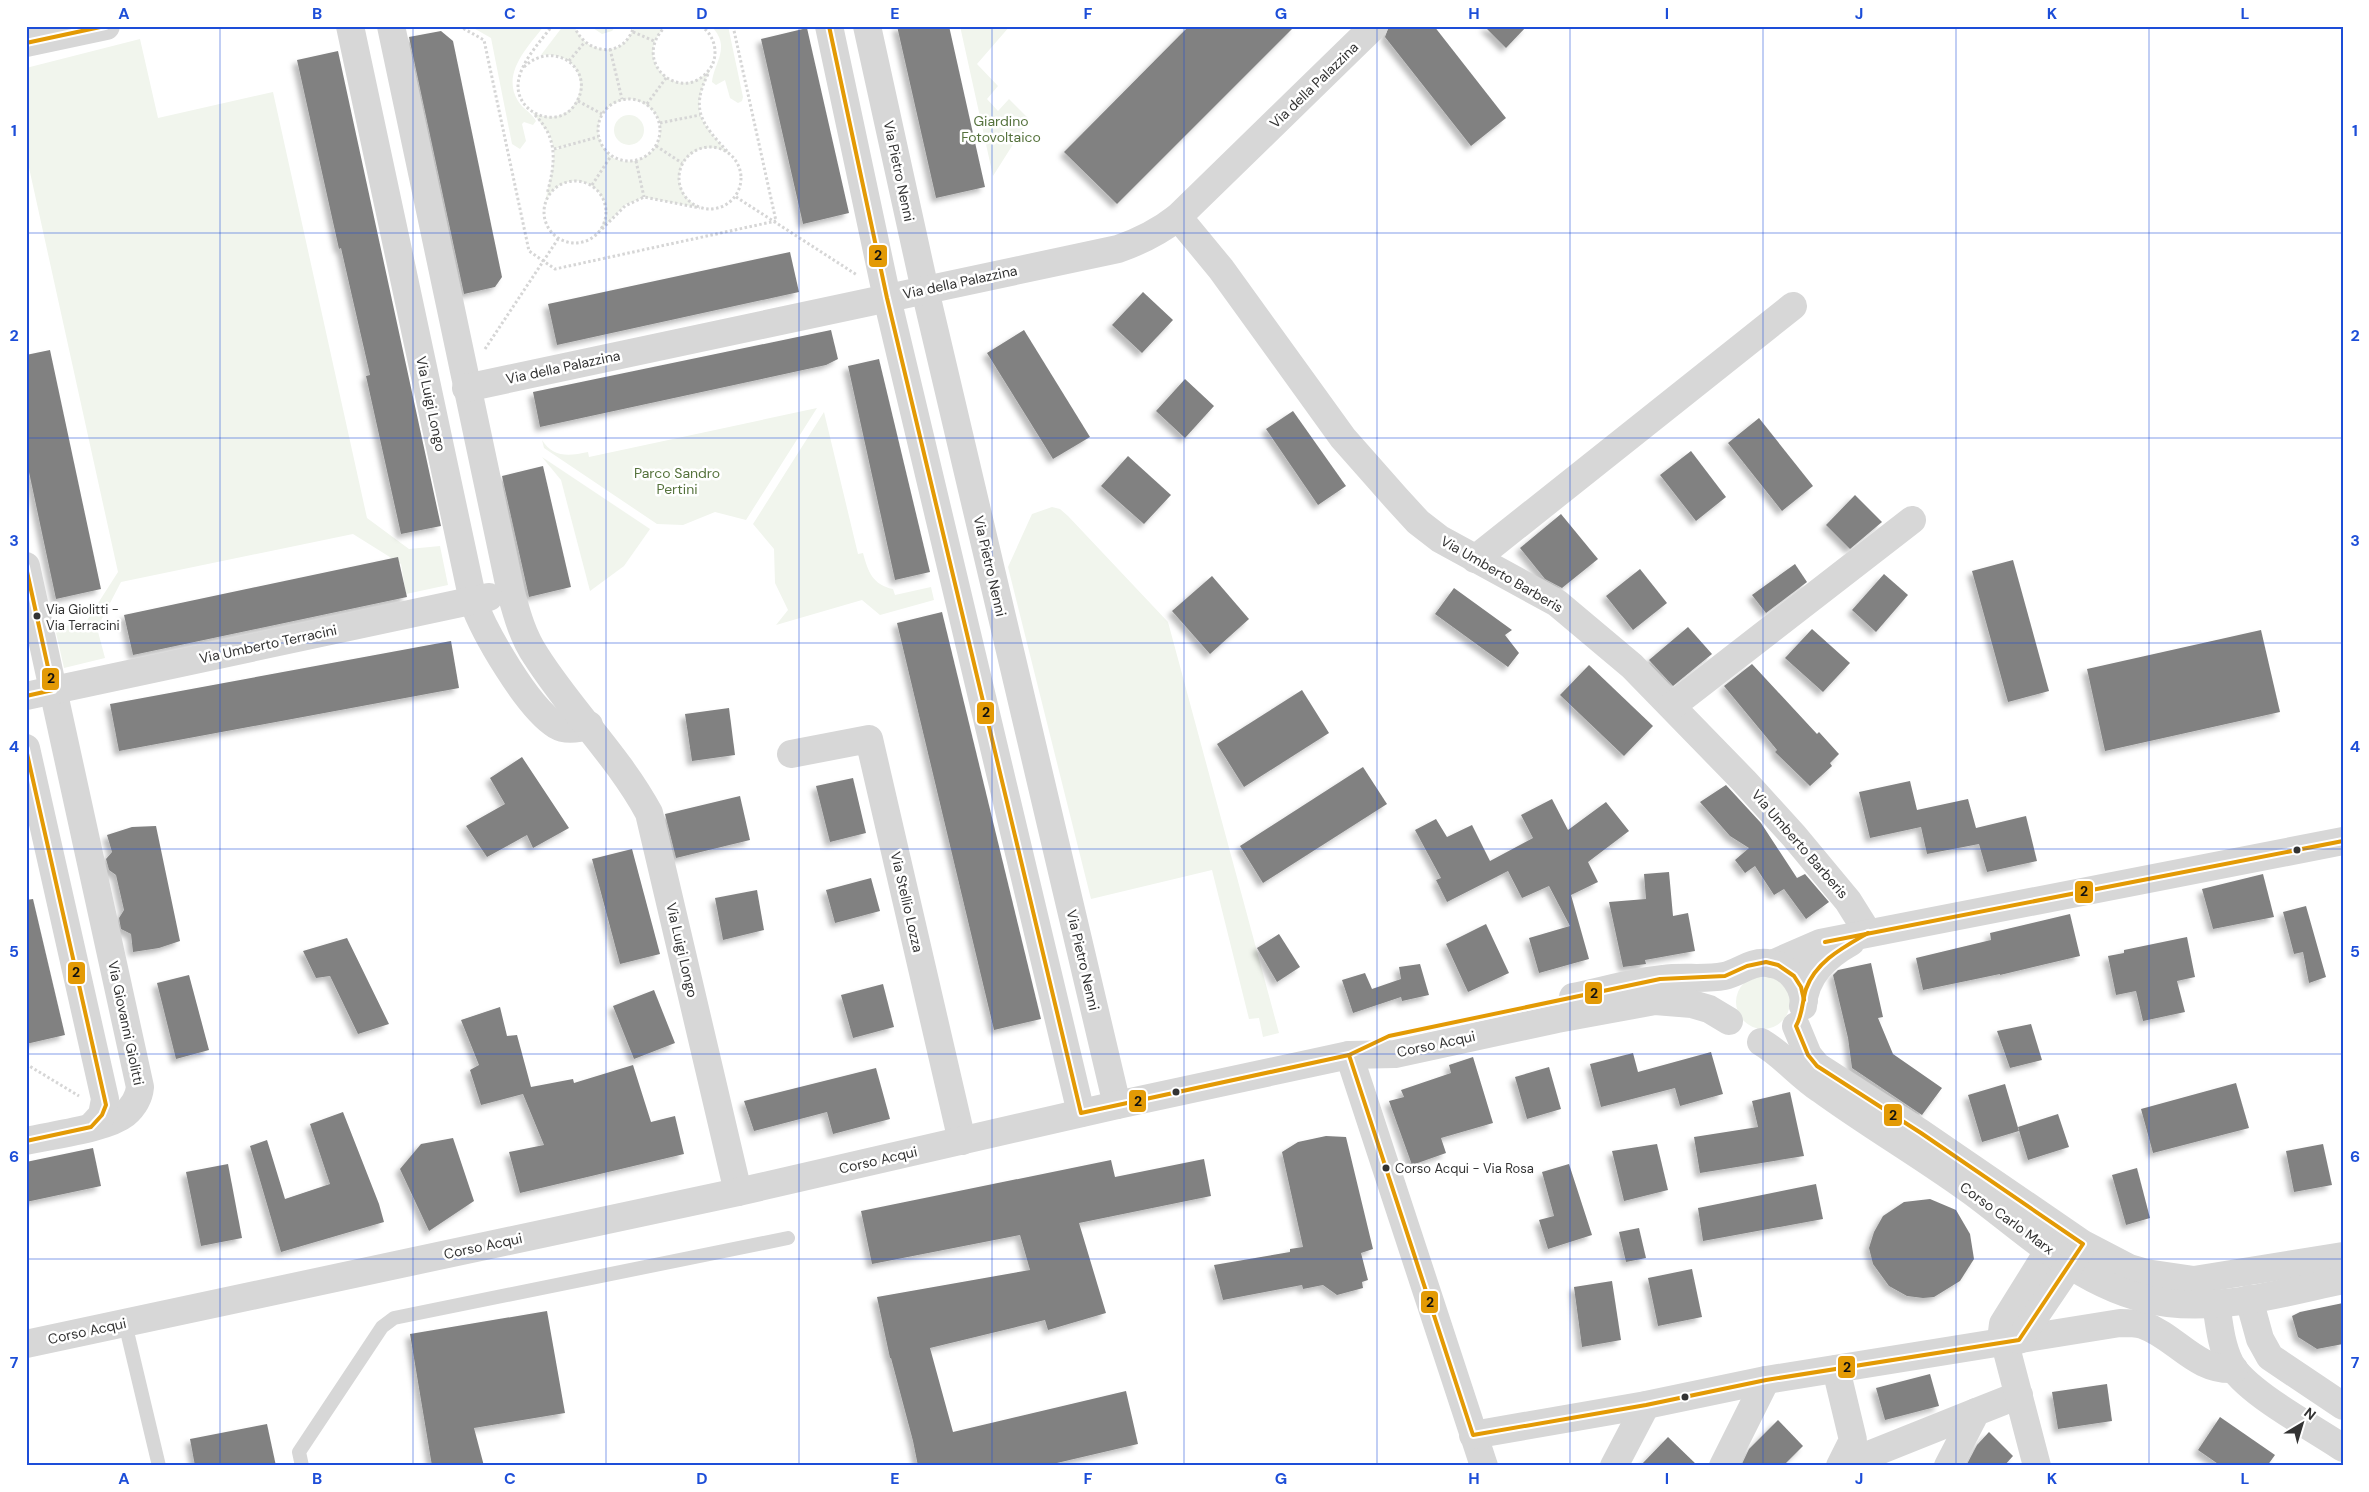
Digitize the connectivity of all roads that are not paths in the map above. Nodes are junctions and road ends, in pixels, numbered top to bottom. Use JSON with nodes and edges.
{"nodes":[{"id":1,"x":106,"y":26,"type":"edge"},
{"id":2,"x":350,"y":26,"type":"edge"},
{"id":3,"x":391,"y":26,"type":"edge"},
{"id":4,"x":829,"y":26,"type":"edge"},
{"id":5,"x":867,"y":26,"type":"edge"},
{"id":6,"x":1359,"y":32,"type":"edge"},
{"id":7,"x":26,"y":43,"type":"edge"},
{"id":8,"x":1178,"y":217,"type":"junction"},
{"id":9,"x":925,"y":290,"type":"junction"},
{"id":10,"x":887,"y":298,"type":"junction"},
{"id":11,"x":1793,"y":306,"type":"dead end"},
{"id":12,"x":466,"y":388,"type":"junction"},
{"id":13,"x":1912,"y":520,"type":"dead end"},
{"id":14,"x":1475,"y":559,"type":"junction"},
{"id":15,"x":26,"y":566,"type":"edge"},
{"id":16,"x":511,"y":593,"type":"junction"},
{"id":17,"x":473,"y":601,"type":"junction"},
{"id":18,"x":53,"y":690,"type":"junction"},
{"id":19,"x":26,"y":696,"type":"edge"},
{"id":20,"x":1672,"y":706,"type":"junction"},
{"id":21,"x":589,"y":725,"type":"junction"},
{"id":22,"x":26,"y":748,"type":"edge"},
{"id":23,"x":791,"y":754,"type":"dead end"},
{"id":24,"x":2343,"y":841,"type":"edge"},
{"id":25,"x":1868,"y":933,"type":"junction"},
{"id":26,"x":1772,"y":964,"type":"junction"},
{"id":27,"x":1741,"y":970,"type":"junction"},
{"id":28,"x":1800,"y":1013,"type":"junction"},
{"id":29,"x":1729,"y":1021,"type":"junction"},
{"id":30,"x":1761,"y":1042,"type":"junction"},
{"id":31,"x":1349,"y":1055,"type":"junction"},
{"id":32,"x":1117,"y":1105,"type":"junction"},
{"id":33,"x":1081,"y":1113,"type":"junction"},
{"id":34,"x":91,"y":1127,"type":"junction"},
{"id":35,"x":26,"y":1141,"type":"edge"},
{"id":36,"x":962,"y":1141,"type":"junction"},
{"id":37,"x":738,"y":1192,"type":"junction"},
{"id":38,"x":788,"y":1238,"type":"dead end"},
{"id":39,"x":2067,"y":1253,"type":"junction"},
{"id":40,"x":2343,"y":1256,"type":"edge"},
{"id":41,"x":2343,"y":1280,"type":"edge"},
{"id":42,"x":2229,"y":1295,"type":"junction"},
{"id":43,"x":125,"y":1323,"type":"junction"},
{"id":44,"x":2012,"y":1341,"type":"junction"},
{"id":45,"x":26,"y":1344,"type":"edge"},
{"id":46,"x":1836,"y":1369,"type":"junction"},
{"id":47,"x":2234,"y":1370,"type":"junction"},
{"id":48,"x":1766,"y":1380,"type":"junction"},
{"id":49,"x":2019,"y":1395,"type":"junction"},
{"id":50,"x":1646,"y":1405,"type":"junction"},
{"id":51,"x":2343,"y":1406,"type":"edge"},
{"id":52,"x":1976,"y":1412,"type":"junction"},
{"id":53,"x":1473,"y":1435,"type":"junction"},
{"id":54,"x":2343,"y":1448,"type":"edge"},
{"id":55,"x":158,"y":1466,"type":"edge"},
{"id":56,"x":302,"y":1466,"type":"edge"},
{"id":57,"x":1484,"y":1466,"type":"edge"},
{"id":58,"x":1614,"y":1466,"type":"edge"},
{"id":59,"x":1722,"y":1466,"type":"edge"},
{"id":60,"x":1840,"y":1466,"type":"edge"},
{"id":61,"x":1948,"y":1466,"type":"edge"},
{"id":62,"x":2037,"y":1466,"type":"edge"}],
"edges":[{"from":1,"to":7,"type":"street"},
{"from":2,"to":17,"type":"street","name":"Via Luigi Longo"},
{"from":3,"to":12,"type":"street","name":"Via Luigi Longo"},
{"from":4,"to":10,"type":"street"},
{"from":5,"to":9,"type":"street","name":"Via Pietro Nenni"},
{"from":6,"to":8,"type":"street","name":"Via della Palazzina"},
{"from":8,"to":9,"type":"street","name":"Via della Palazzina"},
{"from":8,"to":14,"type":"street","name":"Via Umberto Barberis"},
{"from":9,"to":10,"type":"street","name":"Via della Palazzina"},
{"from":9,"to":32,"type":"street","name":"Via Pietro Nenni"},
{"from":10,"to":12,"type":"street","name":"Via della Palazzina"},
{"from":10,"to":33,"type":"street"},
{"from":11,"to":14,"type":"street"},
{"from":12,"to":16,"type":"street","name":"Via Luigi Longo"},
{"from":13,"to":20,"type":"street"},
{"from":14,"to":20,"type":"street","name":"Via Umberto Barberis"},
{"from":15,"to":18,"type":"street","name":"Via Giovanni Giolitti"},
{"from":16,"to":17,"type":"street","name":"Via Umberto Terracini"},
{"from":16,"to":21,"type":"street","name":"Via Luigi Longo"},
{"from":17,"to":18,"type":"street","name":"Via Umberto Terracini"},
{"from":17,"to":21,"type":"street","name":"Via Luigi Longo"},
{"from":18,"to":19,"type":"street","name":"Via Umberto Terracini"},
{"from":18,"to":34,"type":"street","name":"Via Giovanni Giolitti"},
{"from":20,"to":25,"type":"street","name":"Via Umberto Barberis"},
{"from":21,"to":37,"type":"street","name":"Via Luigi Longo"},
{"from":22,"to":34,"type":"street"},
{"from":23,"to":36,"type":"street","name":"Via Stellio Lozza"},
{"from":24,"to":25,"type":"street"},
{"from":25,"to":26,"type":"street"},
{"from":25,"to":28,"type":"street"},
{"from":26,"to":27,"type":"street"},
{"from":26,"to":28,"type":"street"},
{"from":27,"to":29,"type":"street"},
{"from":27,"to":31,"type":"street"},
{"from":28,"to":30,"type":"street"},
{"from":28,"to":39,"type":"street","name":"Corso Carlo Marx"},
{"from":29,"to":30,"type":"street"},
{"from":29,"to":31,"type":"street","name":"Corso Acqui"},
{"from":30,"to":39,"type":"street","name":"Corso Carlo Marx"},
{"from":31,"to":32,"type":"street","name":"Corso Acqui"},
{"from":31,"to":53,"type":"street"},
{"from":32,"to":33,"type":"street","name":"Corso Acqui"},
{"from":33,"to":36,"type":"street","name":"Corso Acqui"},
{"from":34,"to":35,"type":"street","name":"Via Giovanni Giolitti"},
{"from":36,"to":37,"type":"street","name":"Corso Acqui"},
{"from":37,"to":43,"type":"street","name":"Corso Acqui"},
{"from":38,"to":56,"type":"lane"},
{"from":39,"to":42,"type":"street","name":"Corso Carlo Marx"},
{"from":39,"to":44,"type":"street"},
{"from":40,"to":42,"type":"street","name":"Corso Carlo Marx"},
{"from":41,"to":42,"type":"street","name":"Corso Carlo Marx"},
{"from":42,"to":47,"type":"street"},
{"from":42,"to":51,"type":"street"},
{"from":43,"to":45,"type":"street","name":"Corso Acqui"},
{"from":43,"to":55,"type":"lane"},
{"from":44,"to":46,"type":"street"},
{"from":44,"to":47,"type":"street"},
{"from":44,"to":49,"type":"street"},
{"from":46,"to":48,"type":"street"},
{"from":46,"to":60,"type":"street"},
{"from":47,"to":54,"type":"street"},
{"from":48,"to":50,"type":"street"},
{"from":48,"to":59,"type":"street"},
{"from":49,"to":52,"type":"street"},
{"from":49,"to":62,"type":"street"},
{"from":50,"to":53,"type":"street"},
{"from":50,"to":58,"type":"street"},
{"from":52,"to":60,"type":"street"},
{"from":52,"to":61,"type":"street"},
{"from":53,"to":57,"type":"street"}]}
